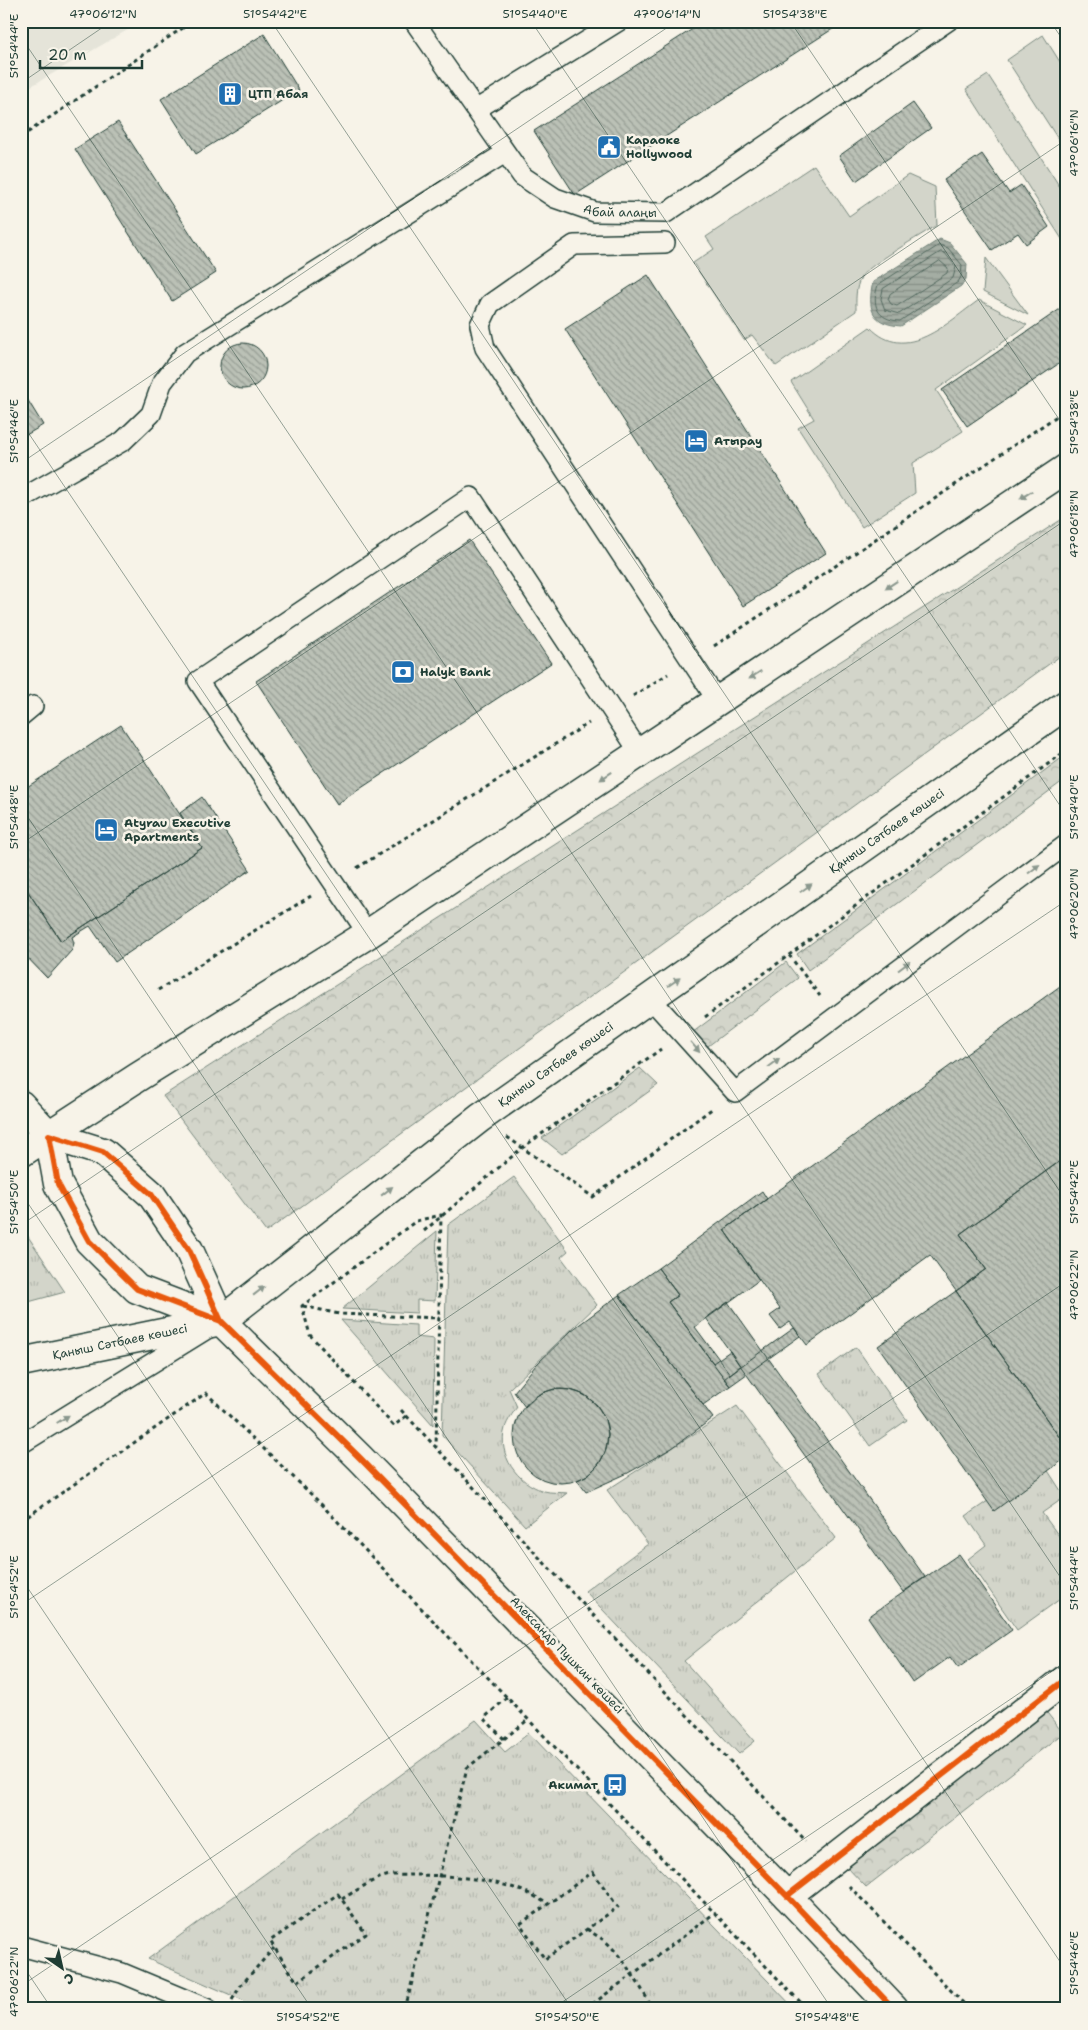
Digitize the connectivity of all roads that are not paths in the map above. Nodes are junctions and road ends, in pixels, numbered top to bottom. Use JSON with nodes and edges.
{"nodes":[{"id":1,"x":414,"y":21,"type":"edge"},
{"id":2,"x":619,"y":21,"type":"edge"},
{"id":3,"x":948,"y":21,"type":"edge"},
{"id":4,"x":477,"y":109,"type":"junction"},
{"id":5,"x":505,"y":154,"type":"junction"},
{"id":6,"x":665,"y":243,"type":"dead end"},
{"id":7,"x":1067,"y":468,"type":"edge"},
{"id":8,"x":21,"y":499,"type":"edge"},
{"id":9,"x":717,"y":700,"type":"junction"},
{"id":10,"x":1067,"y":704,"type":"edge"},
{"id":11,"x":640,"y":753,"type":"junction"},
{"id":12,"x":1067,"y":844,"type":"edge"},
{"id":13,"x":368,"y":934,"type":"junction"},
{"id":14,"x":650,"y":998,"type":"junction"},
{"id":15,"x":21,"y":1105,"type":"edge"},
{"id":16,"x":49,"y":1135,"type":"junction"},
{"id":17,"x":21,"y":1153,"type":"edge"},
{"id":18,"x":220,"y":1321,"type":"junction"},
{"id":19,"x":21,"y":1362,"type":"edge"},
{"id":20,"x":21,"y":1444,"type":"edge"},
{"id":21,"x":1067,"y":1678,"type":"edge"},
{"id":22,"x":787,"y":1896,"type":"junction"},
{"id":23,"x":21,"y":1946,"type":"edge"},
{"id":24,"x":208,"y":2009,"type":"edge"},
{"id":25,"x":894,"y":2009,"type":"edge"}],
"edges":[{"from":1,"to":4,"type":"lane","name":"Абай алаңы"},
{"from":2,"to":4,"type":"lane"},
{"from":3,"to":5,"type":"lane","name":"Абай алаңы"},
{"from":4,"to":5,"type":"lane","name":"Абай алаңы"},
{"from":5,"to":8,"type":"lane"},
{"from":6,"to":9,"type":"lane"},
{"from":7,"to":9,"type":"main road","one_way":true},
{"from":9,"to":11,"type":"main road"},
{"from":14,"to":10,"type":"main road","name":"Қаныш Сәтбаев көшесі","one_way":true},
{"from":11,"to":13,"type":"main road","one_way":true},
{"from":11,"to":13,"type":"lane"},
{"from":14,"to":12,"type":"lane","one_way":true},
{"from":13,"to":16,"type":"main road"},
{"from":18,"to":14,"type":"main road","name":"Қаныш Сәтбаев көшесі","one_way":true},
{"from":15,"to":16,"type":"main road"},
{"from":16,"to":17,"type":"main road"},
{"from":16,"to":18,"type":"main road"},
{"from":16,"to":18,"type":"main road"},
{"from":18,"to":19,"type":"main road","name":"Қаныш Сәтбаев көшесі"},
{"from":20,"to":18,"type":"lane","one_way":true},
{"from":18,"to":22,"type":"main road","name":"Александр Пушкин көшесі"},
{"from":21,"to":22,"type":"main road"},
{"from":22,"to":25,"type":"main road","name":"Александр Пушкин көшесі"},
{"from":23,"to":24,"type":"lane"}]}
